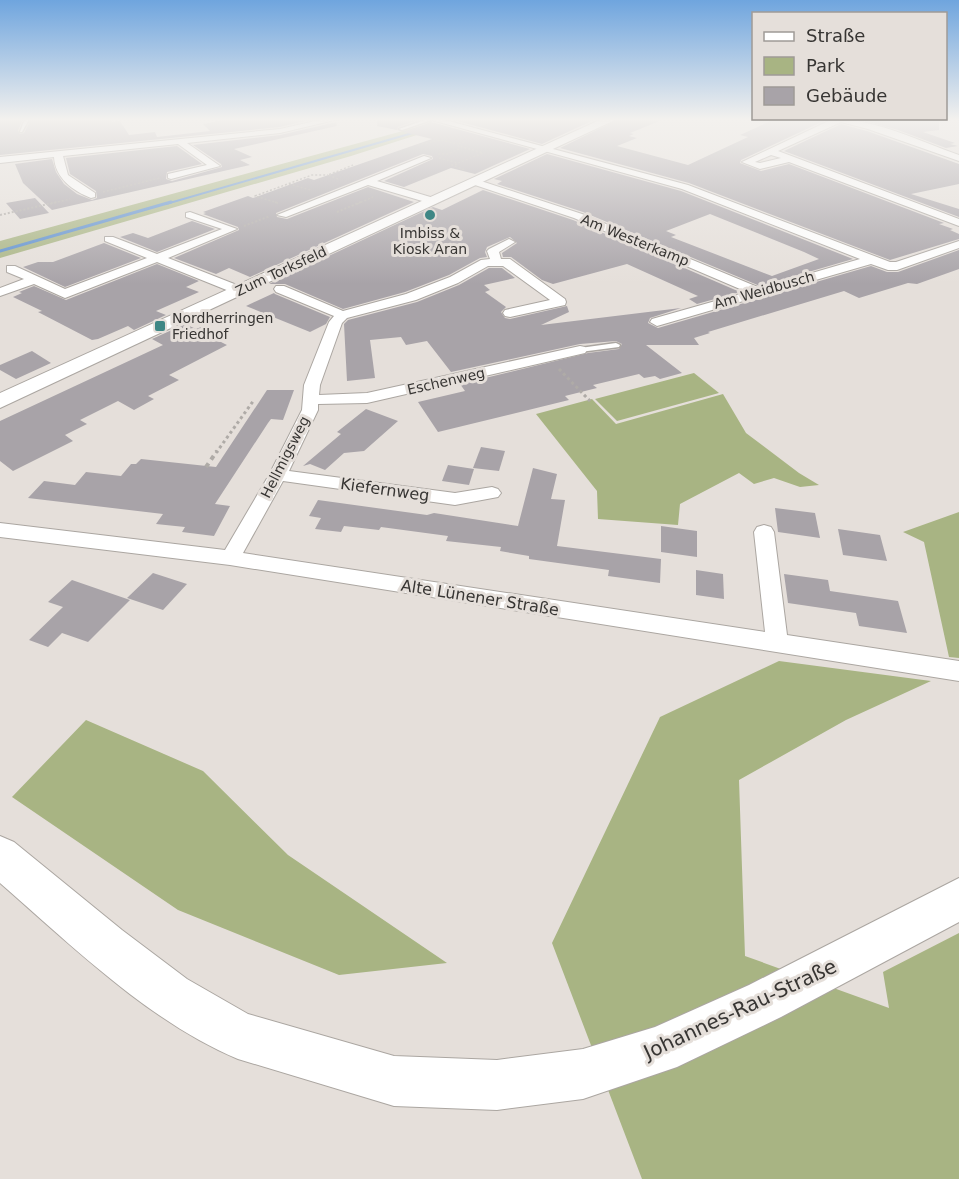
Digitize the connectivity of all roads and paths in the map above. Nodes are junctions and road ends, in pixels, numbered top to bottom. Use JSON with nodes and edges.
{"nodes":[{"id":1,"x":62,"y":174,"type":"edge"},
{"id":2,"x":180,"y":174,"type":"edge"},
{"id":3,"x":389,"y":174,"type":"edge"},
{"id":4,"x":492,"y":174,"type":"edge"},
{"id":5,"x":638,"y":174,"type":"edge"},
{"id":6,"x":830,"y":174,"type":"edge"},
{"id":7,"x":328,"y":175,"type":"dead end"},
{"id":8,"x":171,"y":176,"type":"dead end"},
{"id":9,"x":369,"y":182,"type":"junction"},
{"id":10,"x":475,"y":182,"type":"junction"},
{"id":11,"x":394,"y":189,"type":"junction"},
{"id":12,"x":91,"y":195,"type":"dead end"},
{"id":13,"x":433,"y":201,"type":"junction"},
{"id":14,"x":296,"y":210,"type":"junction"},
{"id":15,"x":337,"y":212,"type":"dead end"},
{"id":16,"x":280,"y":214,"type":"joint"},
{"id":17,"x":190,"y":215,"type":"dead end"},
{"id":18,"x":959,"y":223,"type":"edge"},
{"id":19,"x":232,"y":229,"type":"junction"},
{"id":20,"x":109,"y":239,"type":"dead end"},
{"id":21,"x":509,"y":242,"type":"dead end"},
{"id":22,"x":959,"y":244,"type":"edge"},
{"id":23,"x":920,"y":245,"type":"dead end"},
{"id":24,"x":938,"y":251,"type":"junction"},
{"id":25,"x":893,"y":252,"type":"dead end"},
{"id":26,"x":158,"y":258,"type":"junction"},
{"id":27,"x":872,"y":260,"type":"junction"},
{"id":28,"x":496,"y":261,"type":"junction"},
{"id":29,"x":11,"y":269,"type":"dead end"},
{"id":30,"x":34,"y":280,"type":"junction"},
{"id":31,"x":280,"y":289,"type":"dead end"},
{"id":32,"x":238,"y":290,"type":"junction"},
{"id":33,"x":0,"y":292,"type":"edge"},
{"id":34,"x":758,"y":292,"type":"junction"},
{"id":35,"x":510,"y":313,"type":"dead end"},
{"id":36,"x":342,"y":315,"type":"junction"},
{"id":37,"x":657,"y":322,"type":"dead end"},
{"id":38,"x":615,"y":345,"type":"dead end"},
{"id":39,"x":580,"y":350,"type":"joint"},
{"id":40,"x":548,"y":358,"type":"junction"},
{"id":41,"x":2,"y":398,"type":"edge"},
{"id":42,"x":254,"y":400,"type":"dead end"},
{"id":43,"x":310,"y":400,"type":"junction"},
{"id":44,"x":590,"y":401,"type":"dead end"},
{"id":45,"x":206,"y":467,"type":"dead end"},
{"id":46,"x":278,"y":475,"type":"junction"},
{"id":47,"x":492,"y":493,"type":"dead end"},
{"id":48,"x":0,"y":530,"type":"edge"},
{"id":49,"x":764,"y":532,"type":"dead end"},
{"id":50,"x":230,"y":558,"type":"junction"},
{"id":51,"x":777,"y":643,"type":"junction"},
{"id":52,"x":959,"y":670,"type":"edge"},
{"id":53,"x":0,"y":856,"type":"edge"},
{"id":54,"x":959,"y":899,"type":"edge"}],
"edges":[{"from":1,"to":12,"type":"street"},
{"from":2,"to":8,"type":"street"},
{"from":3,"to":9,"type":"street"},
{"from":4,"to":10,"type":"main road","name":"Zum Torksfeld"},
{"from":5,"to":27,"type":"street"},
{"from":6,"to":18,"type":"street"},
{"from":7,"to":14,"type":"path"},
{"from":9,"to":11,"type":"street"},
{"from":9,"to":14,"type":"street"},
{"from":10,"to":13,"type":"main road","name":"Zum Torksfeld"},
{"from":10,"to":34,"type":"street","name":"Am Westerkamp"},
{"from":11,"to":13,"type":"street"},
{"from":11,"to":15,"type":"path"},
{"from":13,"to":32,"type":"main road","name":"Zum Torksfeld"},
{"from":14,"to":16,"type":"street"},
{"from":16,"to":19,"type":"path"},
{"from":17,"to":19,"type":"street"},
{"from":19,"to":26,"type":"street"},
{"from":20,"to":26,"type":"street"},
{"from":21,"to":28,"type":"street"},
{"from":22,"to":24,"type":"street","name":"Am Weidbusch"},
{"from":23,"to":24,"type":"street"},
{"from":24,"to":27,"type":"street","name":"Am Weidbusch"},
{"from":25,"to":27,"type":"street","name":"Am Weidbusch"},
{"from":26,"to":30,"type":"street"},
{"from":26,"to":32,"type":"street"},
{"from":27,"to":34,"type":"street","name":"Am Weidbusch"},
{"from":28,"to":35,"type":"street"},
{"from":28,"to":36,"type":"street"},
{"from":29,"to":30,"type":"street"},
{"from":30,"to":33,"type":"street"},
{"from":31,"to":36,"type":"street"},
{"from":32,"to":41,"type":"main road","name":"Zum Torksfeld"},
{"from":34,"to":37,"type":"street","name":"Am Weidbusch"},
{"from":36,"to":43,"type":"street","name":"Hellmigsweg"},
{"from":38,"to":39,"type":"lane"},
{"from":39,"to":40,"type":"street","name":"Eschenweg"},
{"from":40,"to":43,"type":"street","name":"Eschenweg"},
{"from":40,"to":44,"type":"path"},
{"from":42,"to":45,"type":"path"},
{"from":43,"to":46,"type":"street","name":"Hellmigsweg"},
{"from":46,"to":47,"type":"street","name":"Kiefernweg"},
{"from":46,"to":50,"type":"street","name":"Hellmigsweg"},
{"from":48,"to":50,"type":"street","name":"Alte Lünener Straße"},
{"from":49,"to":51,"type":"street"},
{"from":50,"to":51,"type":"street","name":"Alte Lünener Straße"},
{"from":51,"to":52,"type":"street","name":"Alte Lünener Straße"},
{"from":53,"to":54,"type":"main road","name":"Johannes-Rau-Straße"}]}
